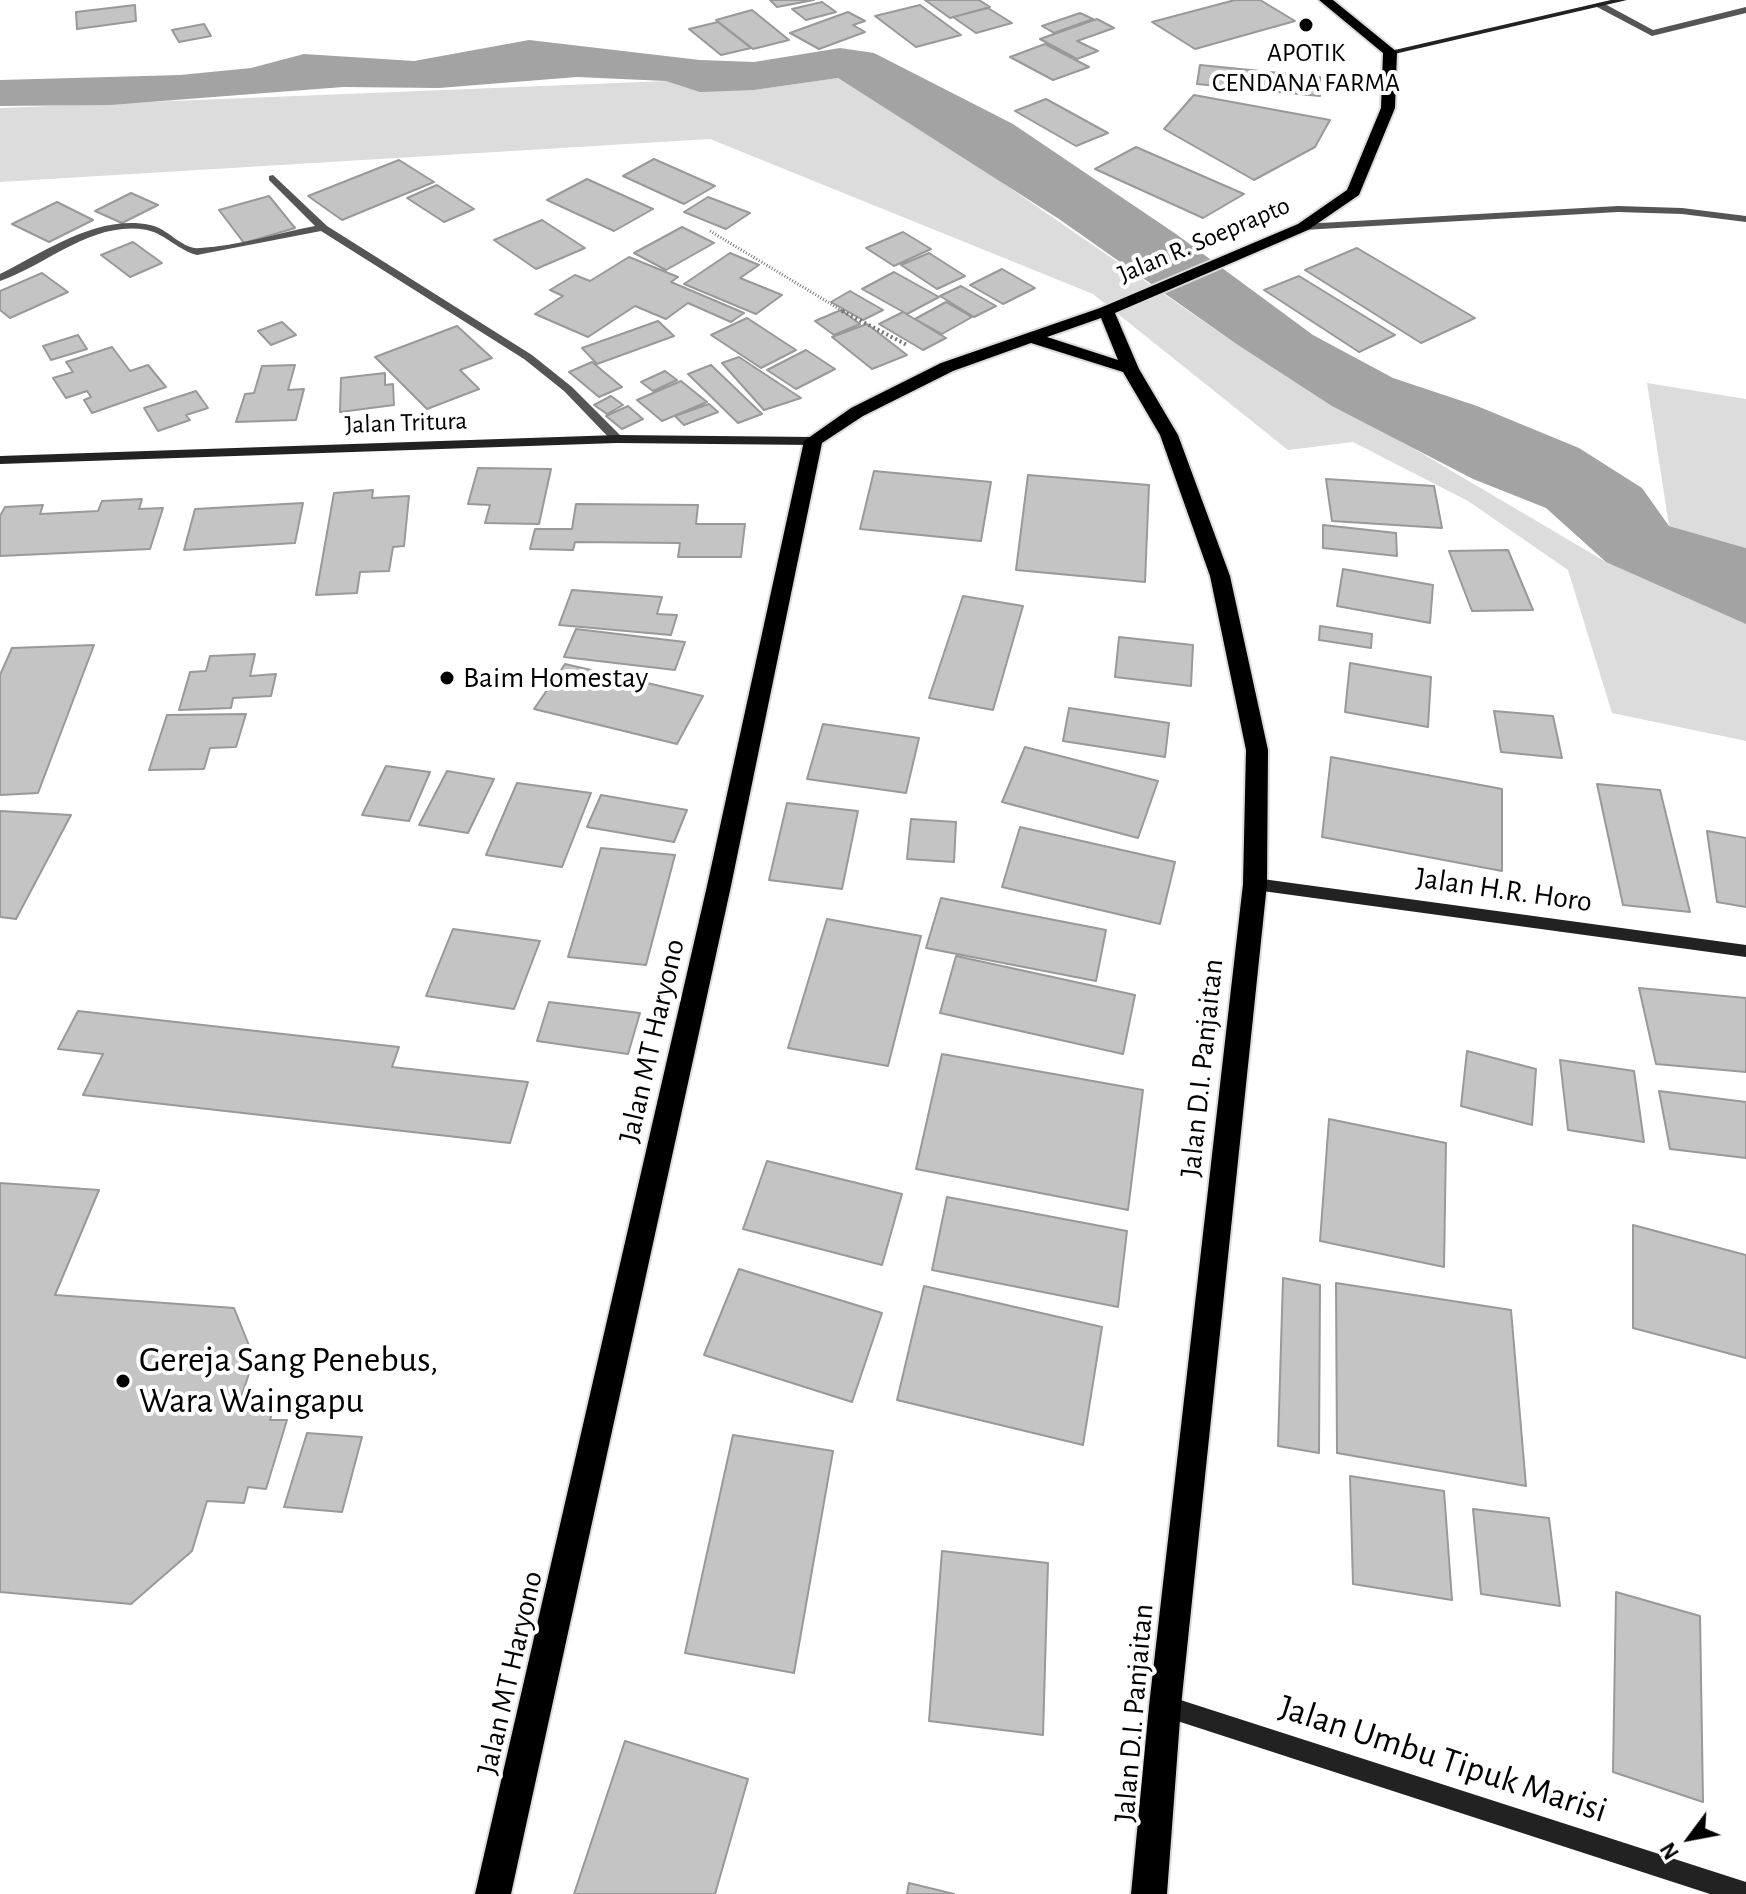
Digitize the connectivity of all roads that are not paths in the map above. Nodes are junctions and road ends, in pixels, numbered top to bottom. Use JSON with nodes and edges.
{"nodes":[{"id":1,"x":1325,"y":0,"type":"edge"},
{"id":2,"x":1623,"y":0,"type":"edge"},
{"id":3,"x":1600,"y":5,"type":"junction"},
{"id":4,"x":1746,"y":10,"type":"edge"},
{"id":5,"x":1390,"y":52,"type":"junction"},
{"id":6,"x":273,"y":178,"type":"dead end"},
{"id":7,"x":1746,"y":219,"type":"edge"},
{"id":8,"x":1303,"y":227,"type":"junction"},
{"id":9,"x":323,"y":228,"type":"junction"},
{"id":10,"x":0,"y":278,"type":"edge"},
{"id":11,"x":1106,"y":311,"type":"junction"},
{"id":12,"x":1035,"y":339,"type":"junction"},
{"id":13,"x":1130,"y":369,"type":"junction"},
{"id":14,"x":617,"y":439,"type":"junction"},
{"id":15,"x":813,"y":441,"type":"junction"},
{"id":16,"x":0,"y":460,"type":"edge"},
{"id":17,"x":1255,"y":884,"type":"junction"},
{"id":18,"x":1746,"y":951,"type":"edge"},
{"id":19,"x":1165,"y":1706,"type":"junction"},
{"id":20,"x":493,"y":1894,"type":"edge"},
{"id":21,"x":1149,"y":1894,"type":"edge"},
{"id":22,"x":1746,"y":1894,"type":"edge"}],
"edges":[{"from":1,"to":5,"type":"highway"},
{"from":2,"to":3,"type":"street"},
{"from":3,"to":4,"type":"street"},
{"from":3,"to":5,"type":"street"},
{"from":5,"to":8,"type":"highway","name":"Jalan R. Soeprapto"},
{"from":6,"to":9,"type":"street"},
{"from":7,"to":8,"type":"street"},
{"from":8,"to":11,"type":"highway","name":"Jalan R. Soeprapto"},
{"from":9,"to":10,"type":"street"},
{"from":9,"to":14,"type":"street"},
{"from":11,"to":12,"type":"highway","name":"Jalan R. Soeprapto"},
{"from":11,"to":13,"type":"highway","name":"Jalan D.I. Panjaitan"},
{"from":12,"to":13,"type":"highway"},
{"from":12,"to":15,"type":"highway"},
{"from":13,"to":17,"type":"highway","name":"Jalan D.I. Panjaitan"},
{"from":14,"to":15,"type":"street","name":"Jalan Tritura"},
{"from":14,"to":16,"type":"street","name":"Jalan Tritura"},
{"from":15,"to":20,"type":"highway","name":"Jalan MT Haryono"},
{"from":17,"to":18,"type":"street","name":"Jalan H.R. Horo"},
{"from":17,"to":19,"type":"highway","name":"Jalan D.I. Panjaitan"},
{"from":19,"to":21,"type":"highway","name":"Jalan D.I. Panjaitan"},
{"from":19,"to":22,"type":"street","name":"Jalan Umbu Tipuk Marisi"}]}
